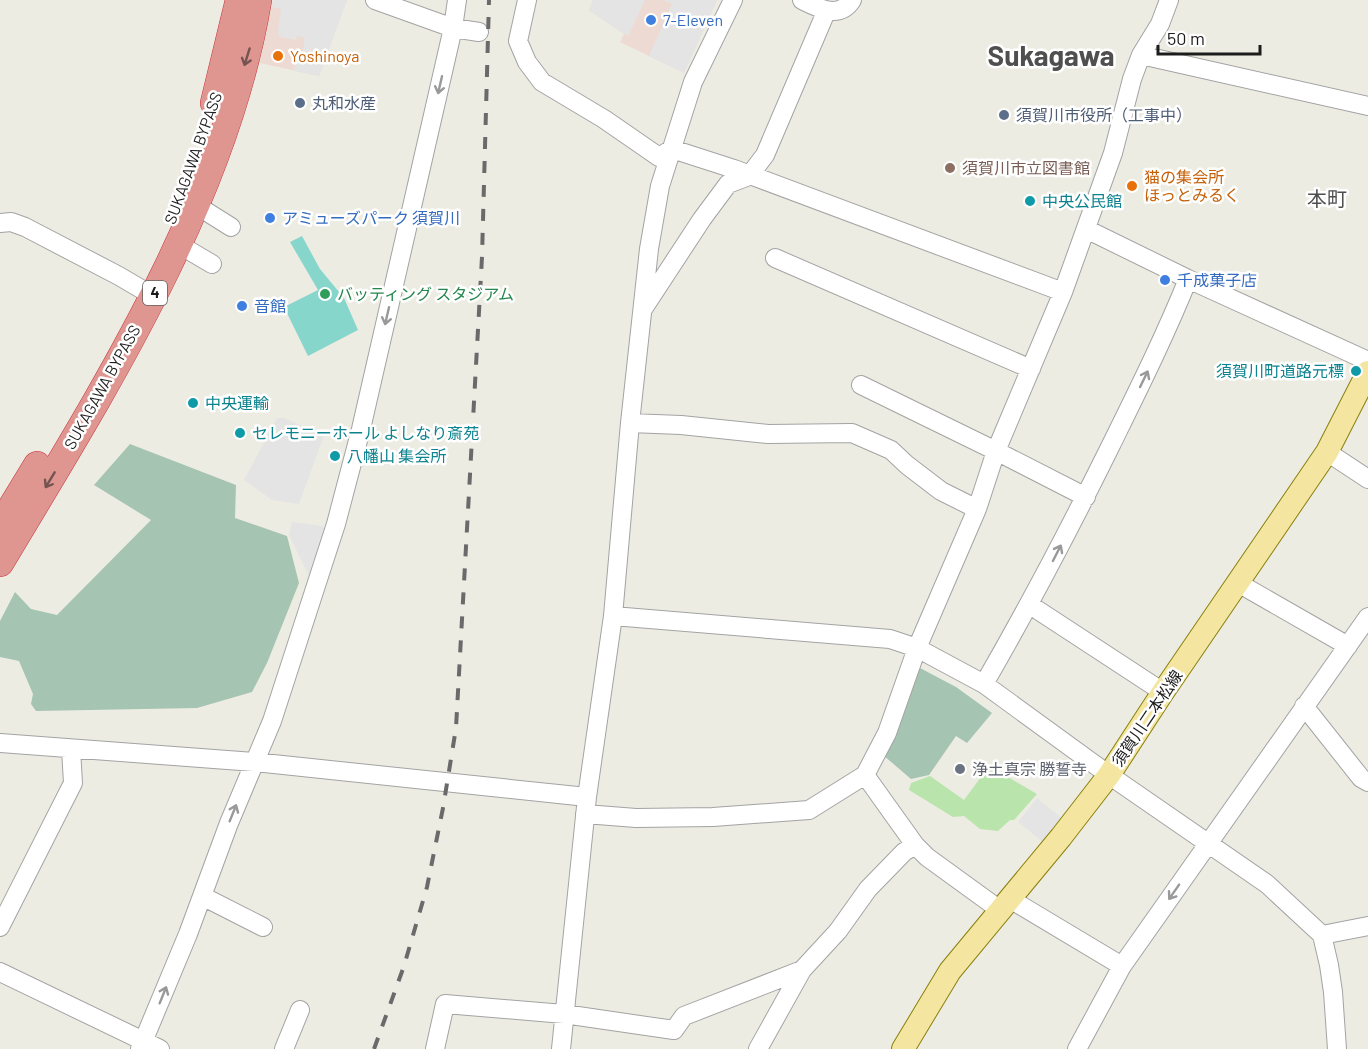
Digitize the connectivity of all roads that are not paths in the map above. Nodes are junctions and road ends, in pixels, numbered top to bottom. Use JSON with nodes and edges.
{"nodes":[{"id":1,"x":239,"y":0,"type":"edge"},
{"id":2,"x":258,"y":0,"type":"edge"},
{"id":3,"x":375,"y":0,"type":"edge"},
{"id":4,"x":457,"y":0,"type":"edge"},
{"id":5,"x":527,"y":0,"type":"edge"},
{"id":6,"x":733,"y":0,"type":"edge"},
{"id":7,"x":802,"y":0,"type":"edge"},
{"id":8,"x":852,"y":0,"type":"edge"},
{"id":9,"x":1169,"y":0,"type":"edge"},
{"id":10,"x":826,"y":12,"type":"junction"},
{"id":11,"x":453,"y":28,"type":"junction"},
{"id":12,"x":479,"y":33,"type":"dead end"},
{"id":13,"x":1141,"y":55,"type":"junction"},
{"id":14,"x":1368,"y":106,"type":"edge"},
{"id":15,"x":672,"y":149,"type":"junction"},
{"id":16,"x":749,"y":176,"type":"junction"},
{"id":17,"x":196,"y":205,"type":"junction"},
{"id":18,"x":0,"y":223,"type":"edge"},
{"id":19,"x":231,"y":227,"type":"dead end"},
{"id":20,"x":1086,"y":229,"type":"junction"},
{"id":21,"x":178,"y":244,"type":"junction"},
{"id":22,"x":775,"y":258,"type":"dead end"},
{"id":23,"x":212,"y":264,"type":"dead end"},
{"id":24,"x":1188,"y":279,"type":"junction"},
{"id":25,"x":145,"y":291,"type":"junction"},
{"id":26,"x":1063,"y":292,"type":"junction"},
{"id":27,"x":641,"y":311,"type":"junction"},
{"id":28,"x":1368,"y":361,"type":"edge"},
{"id":29,"x":1031,"y":369,"type":"junction"},
{"id":30,"x":1368,"y":372,"type":"edge"},
{"id":31,"x":861,"y":385,"type":"dead end"},
{"id":32,"x":630,"y":423,"type":"junction"},
{"id":33,"x":996,"y":451,"type":"junction"},
{"id":34,"x":1327,"y":452,"type":"junction"},
{"id":35,"x":1368,"y":479,"type":"edge"},
{"id":36,"x":1086,"y":497,"type":"junction"},
{"id":37,"x":977,"y":509,"type":"junction"},
{"id":38,"x":0,"y":526,"type":"edge"},
{"id":39,"x":0,"y":563,"type":"edge"},
{"id":40,"x":1238,"y":584,"type":"junction"},
{"id":41,"x":1030,"y":605,"type":"junction"},
{"id":42,"x":613,"y":616,"type":"junction"},
{"id":43,"x":1368,"y":617,"type":"edge"},
{"id":44,"x":1348,"y":646,"type":"junction"},
{"id":45,"x":917,"y":648,"type":"junction"},
{"id":46,"x":984,"y":684,"type":"junction"},
{"id":47,"x":1163,"y":692,"type":"junction"},
{"id":48,"x":1304,"y":706,"type":"junction"},
{"id":49,"x":0,"y":743,"type":"edge"},
{"id":50,"x":71,"y":749,"type":"junction"},
{"id":51,"x":254,"y":762,"type":"junction"},
{"id":52,"x":866,"y":775,"type":"junction"},
{"id":53,"x":1109,"y":775,"type":"junction"},
{"id":54,"x":1368,"y":782,"type":"edge"},
{"id":55,"x":586,"y":806,"type":"junction"},
{"id":56,"x":1208,"y":844,"type":"junction"},
{"id":57,"x":915,"y":845,"type":"junction"},
{"id":58,"x":202,"y":896,"type":"junction"},
{"id":59,"x":1005,"y":904,"type":"junction"},
{"id":60,"x":1368,"y":926,"type":"edge"},
{"id":61,"x":0,"y":927,"type":"edge"},
{"id":62,"x":263,"y":927,"type":"dead end"},
{"id":63,"x":1322,"y":935,"type":"junction"},
{"id":64,"x":1122,"y":966,"type":"junction"},
{"id":65,"x":802,"y":969,"type":"junction"},
{"id":66,"x":0,"y":972,"type":"edge"},
{"id":67,"x":300,"y":1010,"type":"dead end"},
{"id":68,"x":564,"y":1014,"type":"junction"},
{"id":69,"x":148,"y":1046,"type":"edge"},
{"id":70,"x":284,"y":1049,"type":"edge"},
{"id":71,"x":435,"y":1049,"type":"edge"},
{"id":72,"x":561,"y":1049,"type":"edge"},
{"id":73,"x":758,"y":1049,"type":"edge"},
{"id":74,"x":903,"y":1049,"type":"edge"},
{"id":75,"x":1077,"y":1049,"type":"edge"},
{"id":76,"x":1337,"y":1049,"type":"edge"}],
"edges":[{"from":1,"to":25,"type":"highway","name":"SUKAGAWA BYPASS","number":"4"},
{"from":2,"to":17,"type":"highway","name":"SUKAGAWA BYPASS","number":"4","one_way":true},
{"from":3,"to":11,"type":"street"},
{"from":4,"to":11,"type":"street"},
{"from":5,"to":15,"type":"street"},
{"from":6,"to":15,"type":"street"},
{"from":7,"to":10,"type":"street"},
{"from":8,"to":10,"type":"street"},
{"from":9,"to":13,"type":"street"},
{"from":10,"to":16,"type":"street"},
{"from":11,"to":12,"type":"street"},
{"from":11,"to":51,"type":"street","one_way":true},
{"from":13,"to":14,"type":"street"},
{"from":13,"to":20,"type":"street"},
{"from":15,"to":16,"type":"street"},
{"from":15,"to":27,"type":"street"},
{"from":16,"to":26,"type":"street"},
{"from":16,"to":27,"type":"street"},
{"from":17,"to":19,"type":"street"},
{"from":17,"to":21,"type":"highway","name":"SUKAGAWA BYPASS","number":"4"},
{"from":18,"to":25,"type":"street"},
{"from":20,"to":24,"type":"street"},
{"from":20,"to":26,"type":"street"},
{"from":21,"to":23,"type":"street"},
{"from":21,"to":25,"type":"highway","name":"SUKAGAWA BYPASS","number":"4"},
{"from":22,"to":29,"type":"street"},
{"from":24,"to":28,"type":"street"},
{"from":36,"to":24,"type":"street","one_way":true},
{"from":25,"to":38,"type":"highway","name":"SUKAGAWA BYPASS","number":"4"},
{"from":25,"to":39,"type":"highway","name":"SUKAGAWA BYPASS","number":"4","one_way":true},
{"from":26,"to":29,"type":"street"},
{"from":27,"to":32,"type":"street"},
{"from":29,"to":33,"type":"street"},
{"from":30,"to":34,"type":"main road","name":"須賀川二本松線"},
{"from":31,"to":33,"type":"street"},
{"from":32,"to":37,"type":"street"},
{"from":32,"to":42,"type":"street"},
{"from":33,"to":36,"type":"street"},
{"from":33,"to":37,"type":"street"},
{"from":34,"to":35,"type":"street"},
{"from":34,"to":40,"type":"main road","name":"須賀川二本松線"},
{"from":41,"to":36,"type":"street","one_way":true},
{"from":37,"to":45,"type":"street"},
{"from":40,"to":44,"type":"street"},
{"from":40,"to":47,"type":"main road","name":"須賀川二本松線"},
{"from":41,"to":46,"type":"street"},
{"from":41,"to":47,"type":"street"},
{"from":42,"to":45,"type":"street"},
{"from":42,"to":55,"type":"street"},
{"from":43,"to":44,"type":"street"},
{"from":44,"to":48,"type":"street"},
{"from":45,"to":46,"type":"street"},
{"from":45,"to":52,"type":"street"},
{"from":46,"to":53,"type":"street"},
{"from":47,"to":53,"type":"main road","name":"須賀川二本松線"},
{"from":48,"to":54,"type":"street"},
{"from":48,"to":56,"type":"street"},
{"from":49,"to":50,"type":"street"},
{"from":50,"to":51,"type":"street"},
{"from":50,"to":61,"type":"street"},
{"from":51,"to":55,"type":"street"},
{"from":58,"to":51,"type":"street","one_way":true},
{"from":52,"to":55,"type":"street"},
{"from":52,"to":57,"type":"street"},
{"from":53,"to":56,"type":"street"},
{"from":53,"to":59,"type":"main road","name":"須賀川二本松線"},
{"from":55,"to":68,"type":"street"},
{"from":56,"to":63,"type":"street"},
{"from":56,"to":64,"type":"street","one_way":true},
{"from":57,"to":59,"type":"street"},
{"from":57,"to":65,"type":"street"},
{"from":58,"to":62,"type":"street"},
{"from":69,"to":58,"type":"street","one_way":true},
{"from":59,"to":64,"type":"street"},
{"from":59,"to":74,"type":"main road","name":"須賀川二本松線"},
{"from":60,"to":63,"type":"street"},
{"from":63,"to":76,"type":"street"},
{"from":64,"to":75,"type":"street"},
{"from":65,"to":68,"type":"street"},
{"from":65,"to":73,"type":"street"},
{"from":66,"to":69,"type":"street"},
{"from":67,"to":70,"type":"street"},
{"from":68,"to":71,"type":"street"},
{"from":68,"to":72,"type":"street"}]}
